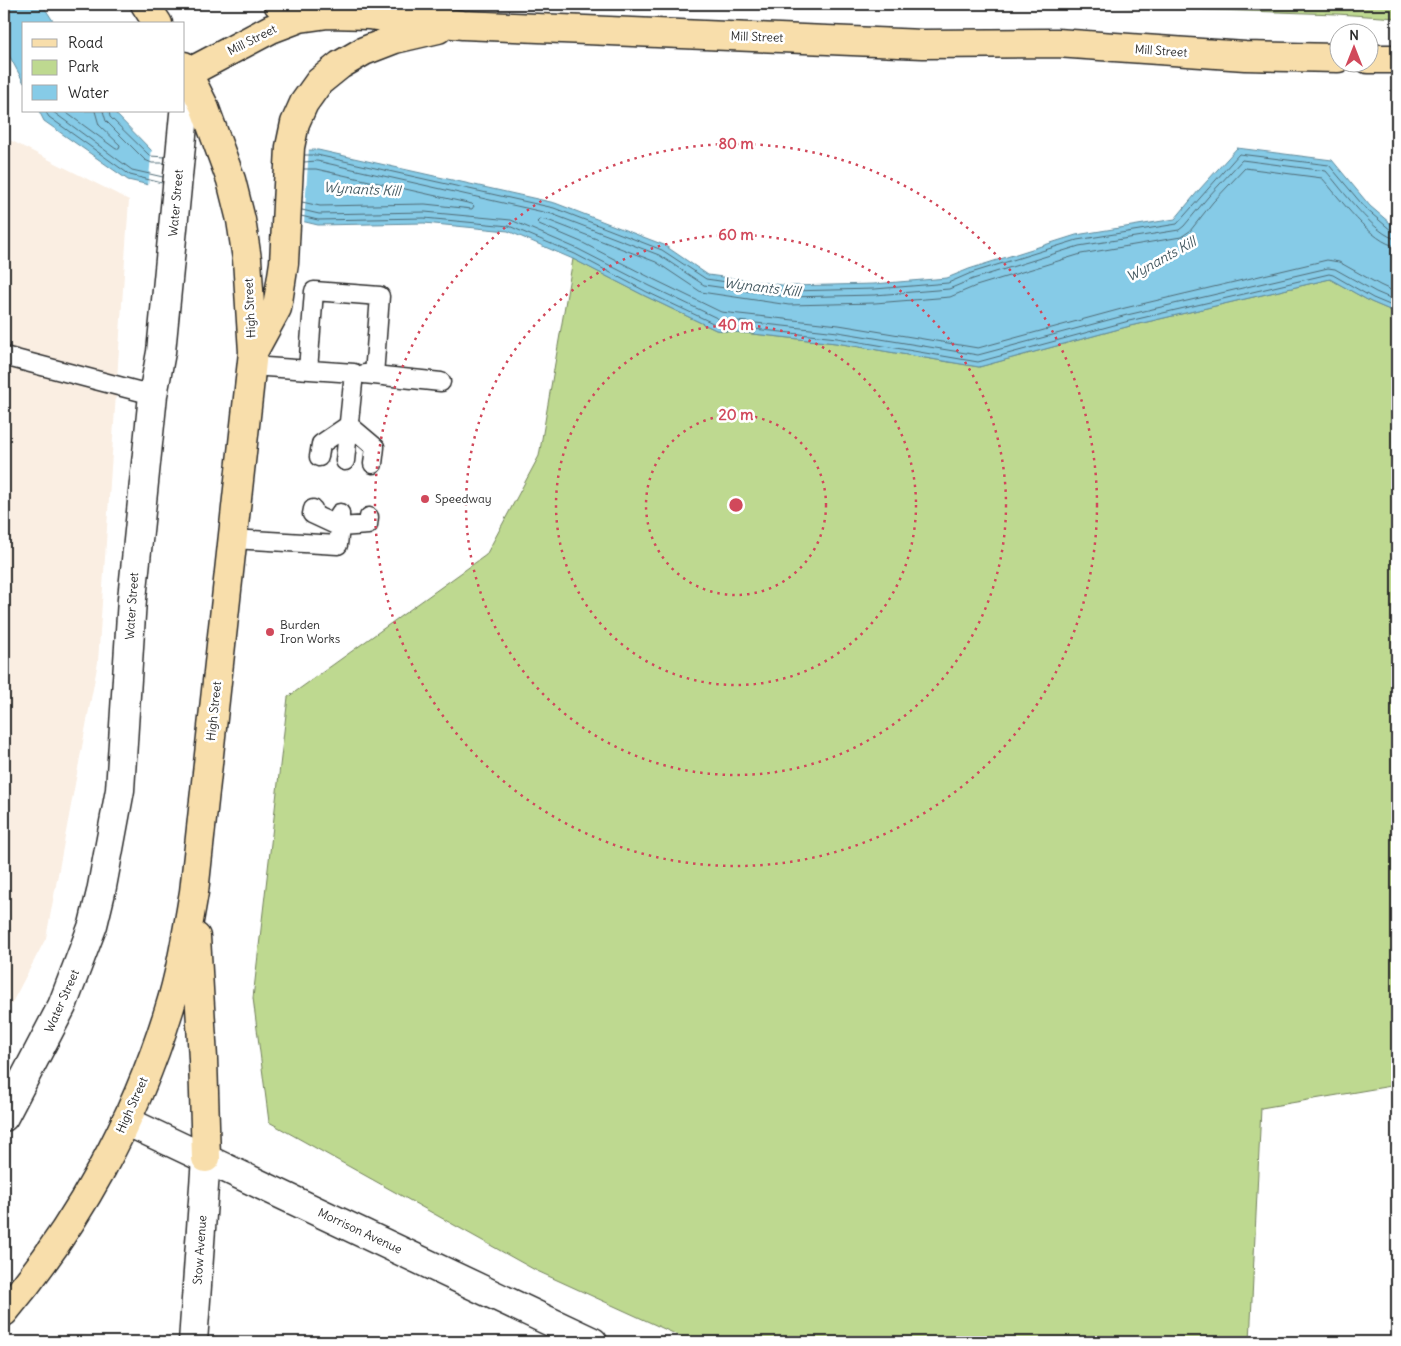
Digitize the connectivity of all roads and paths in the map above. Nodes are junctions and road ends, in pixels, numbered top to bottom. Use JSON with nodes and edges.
{"nodes":[{"id":1,"x":145,"y":4,"type":"edge"},
{"id":2,"x":278,"y":4,"type":"edge"},
{"id":3,"x":328,"y":14,"type":"junction"},
{"id":4,"x":157,"y":22,"type":"edge"},
{"id":5,"x":463,"y":25,"type":"junction"},
{"id":6,"x":1328,"y":58,"type":"edge"},
{"id":7,"x":1378,"y":59,"type":"edge"},
{"id":8,"x":1397,"y":59,"type":"edge"},
{"id":9,"x":186,"y":70,"type":"edge"},
{"id":10,"x":185,"y":85,"type":"edge"},
{"id":11,"x":183,"y":112,"type":"edge"},
{"id":12,"x":4,"y":356,"type":"edge"},
{"id":13,"x":252,"y":359,"type":"junction"},
{"id":14,"x":308,"y":370,"type":"junction"},
{"id":15,"x":354,"y":373,"type":"junction"},
{"id":16,"x":374,"y":375,"type":"junction"},
{"id":17,"x":440,"y":382,"type":"dead end"},
{"id":18,"x":153,"y":395,"type":"junction"},
{"id":19,"x":349,"y":426,"type":"junction"},
{"id":20,"x":319,"y":458,"type":"dead end"},
{"id":21,"x":345,"y":461,"type":"dead end"},
{"id":22,"x":373,"y":464,"type":"dead end"},
{"id":23,"x":313,"y":509,"type":"dead end"},
{"id":24,"x":369,"y":516,"type":"dead end"},
{"id":25,"x":340,"y":520,"type":"junction"},
{"id":26,"x":233,"y":539,"type":"junction"},
{"id":27,"x":194,"y":892,"type":"junction"},
{"id":28,"x":4,"y":1118,"type":"edge"},
{"id":29,"x":126,"y":1121,"type":"junction"},
{"id":30,"x":206,"y":1158,"type":"junction"},
{"id":31,"x":4,"y":1312,"type":"edge"},
{"id":32,"x":193,"y":1342,"type":"edge"},
{"id":33,"x":593,"y":1342,"type":"edge"}],
"edges":[{"from":1,"to":4,"type":"main road"},
{"from":2,"to":3,"type":"main road"},
{"from":3,"to":5,"type":"main road","name":"Mill Street"},
{"from":3,"to":9,"type":"main road","name":"Mill Street"},
{"from":5,"to":6,"type":"main road","name":"Mill Street"},
{"from":5,"to":13,"type":"main road"},
{"from":7,"to":8,"type":"main road"},
{"from":9,"to":10,"type":"street","name":"Water Street"},
{"from":9,"to":13,"type":"main road","name":"High Street"},
{"from":11,"to":18,"type":"street","name":"Water Street"},
{"from":12,"to":18,"type":"lane"},
{"from":13,"to":14,"type":"lane"},
{"from":13,"to":26,"type":"main road","name":"High Street"},
{"from":14,"to":15,"type":"lane"},
{"from":14,"to":16,"type":"lane"},
{"from":15,"to":16,"type":"lane"},
{"from":15,"to":19,"type":"lane"},
{"from":16,"to":17,"type":"lane"},
{"from":18,"to":28,"type":"street","name":"Water Street"},
{"from":19,"to":20,"type":"lane"},
{"from":19,"to":21,"type":"lane"},
{"from":19,"to":22,"type":"lane"},
{"from":23,"to":25,"type":"lane"},
{"from":24,"to":25,"type":"lane"},
{"from":25,"to":26,"type":"lane"},
{"from":26,"to":27,"type":"main road","name":"High Street"},
{"from":27,"to":29,"type":"main road","name":"High Street"},
{"from":27,"to":30,"type":"main road"},
{"from":29,"to":30,"type":"street","name":"Morrison Avenue"},
{"from":29,"to":31,"type":"main road","name":"High Street"},
{"from":30,"to":32,"type":"street","name":"Stow Avenue"},
{"from":30,"to":33,"type":"street","name":"Morrison Avenue"}]}
